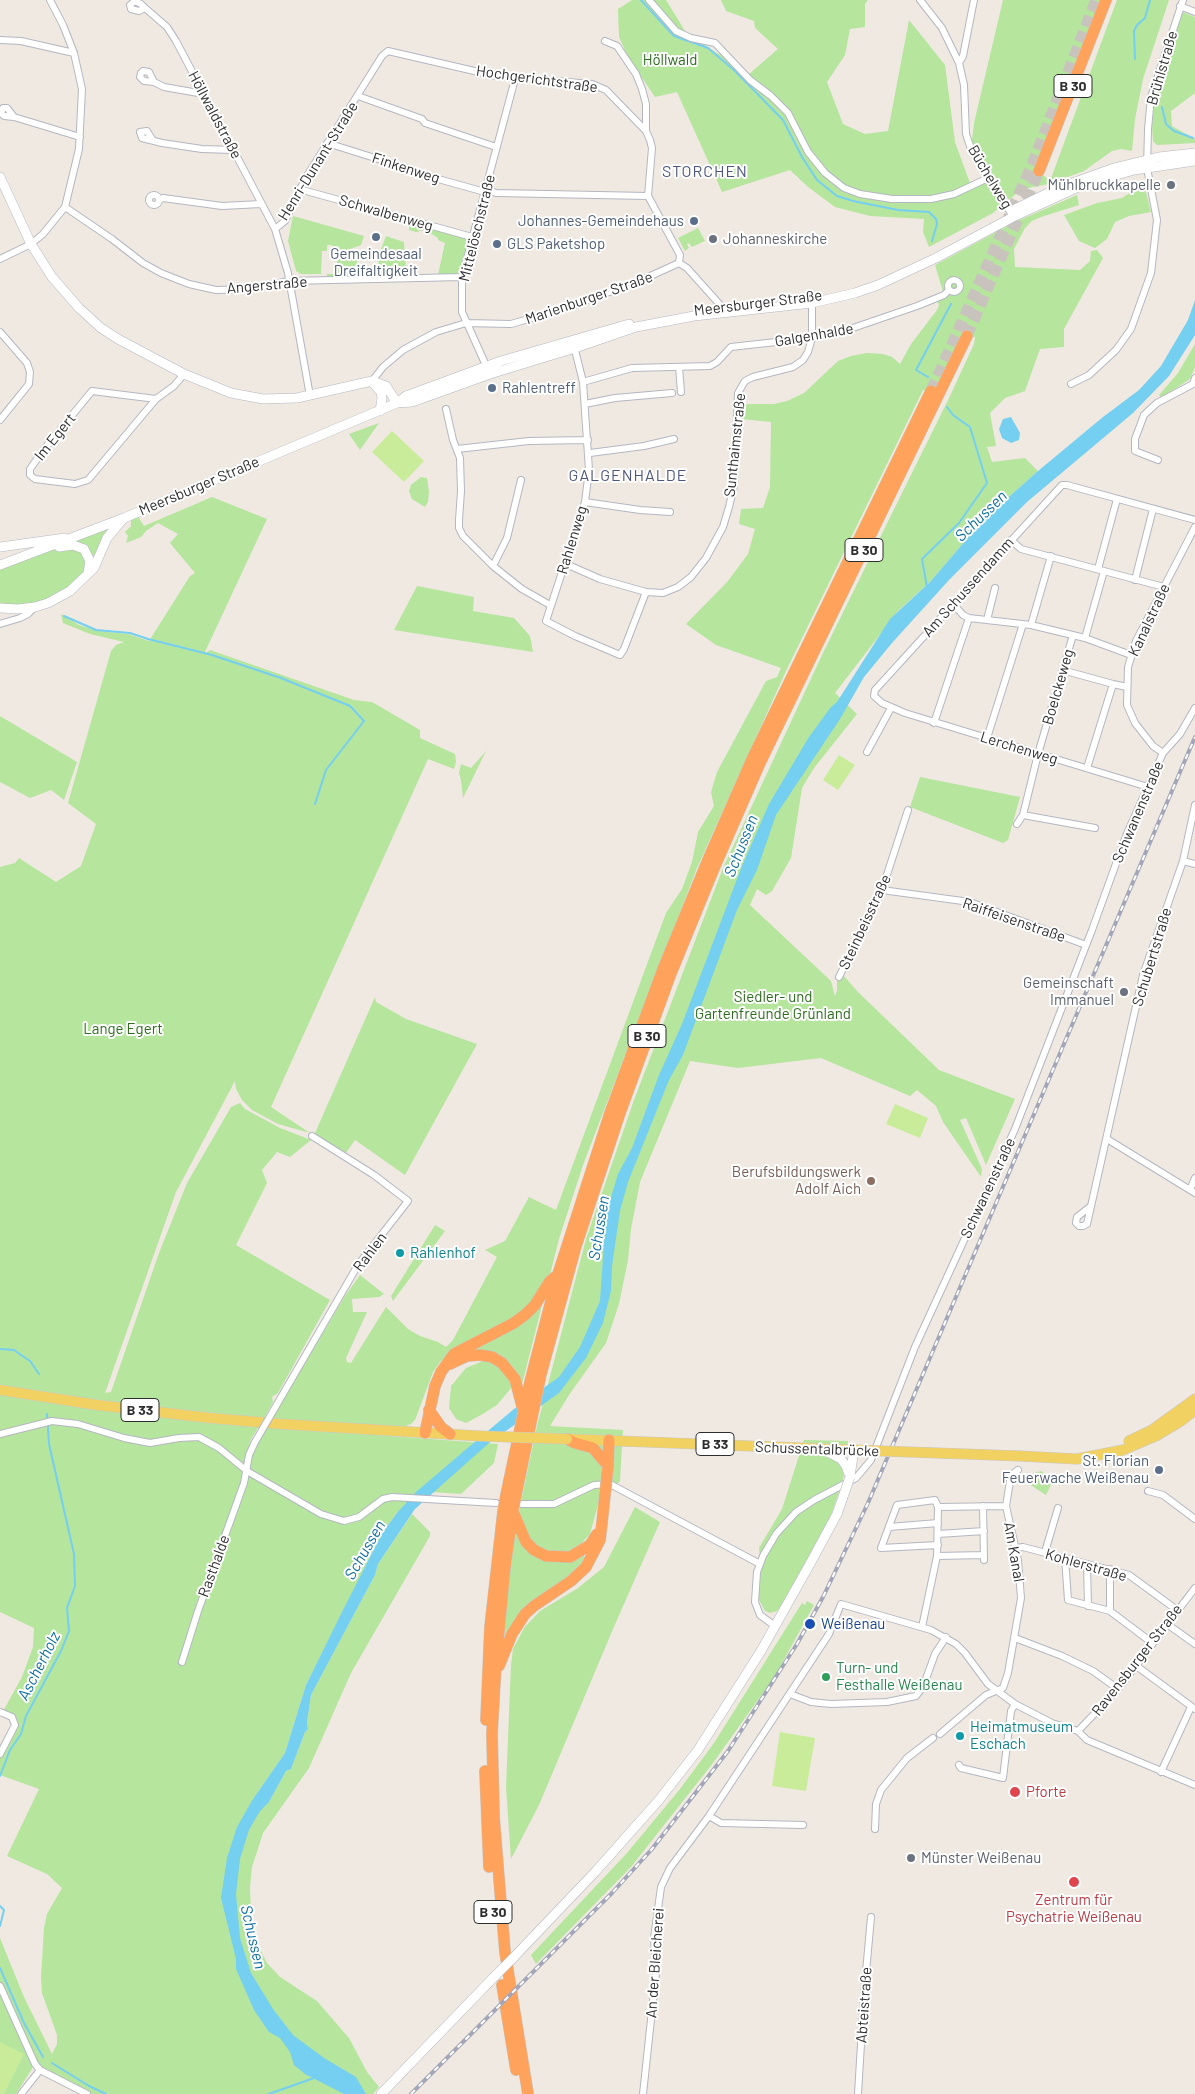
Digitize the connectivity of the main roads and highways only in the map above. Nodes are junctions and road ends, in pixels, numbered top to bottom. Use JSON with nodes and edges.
{"nodes":[{"id":1,"x":1106,"y":0,"type":"edge"},
{"id":2,"x":1039,"y":172,"type":"tunnel mouth"},
{"id":3,"x":968,"y":336,"type":"tunnel mouth"},
{"id":4,"x":931,"y":390,"type":"tunnel mouth"},
{"id":5,"x":558,"y":1274,"type":"junction"},
{"id":6,"x":445,"y":1367,"type":"junction"},
{"id":7,"x":0,"y":1390,"type":"edge"},
{"id":8,"x":1195,"y":1399,"type":"edge"},
{"id":9,"x":428,"y":1410,"type":"junction"},
{"id":10,"x":1195,"y":1410,"type":"edge"},
{"id":11,"x":523,"y":1413,"type":"junction"},
{"id":12,"x":425,"y":1433,"type":"junction"},
{"id":13,"x":450,"y":1434,"type":"junction"},
{"id":14,"x":568,"y":1438,"type":"junction"},
{"id":15,"x":609,"y":1440,"type":"junction"},
{"id":16,"x":1061,"y":1457,"type":"junction"},
{"id":17,"x":608,"y":1466,"type":"junction"},
{"id":18,"x":509,"y":1503,"type":"junction"},
{"id":19,"x":602,"y":1523,"type":"junction"},
{"id":20,"x":494,"y":1666,"type":"junction"},
{"id":21,"x":520,"y":2094,"type":"edge"},
{"id":22,"x":528,"y":2094,"type":"edge"}],
"edges":[{"from":1,"to":2,"type":"highway","number":"B 30"},
{"from":3,"to":18,"type":"highway","number":"B 30"},
{"from":4,"to":5,"type":"highway","number":"B 30"},
{"from":5,"to":6,"type":"highway"},
{"from":5,"to":11,"type":"highway","number":"B 30"},
{"from":6,"to":9,"type":"highway"},
{"from":6,"to":11,"type":"highway"},
{"from":7,"to":12,"type":"main road","number":"B 33"},
{"from":8,"to":16,"type":"main road","number":"B 33"},
{"from":9,"to":12,"type":"highway"},
{"from":9,"to":13,"type":"highway"},
{"from":10,"to":16,"type":"main road","number":"B 33"},
{"from":11,"to":18,"type":"highway","number":"B 30"},
{"from":12,"to":13,"type":"main road","name":"Schussentalbrücke","number":"B 33"},
{"from":13,"to":14,"type":"main road","name":"Schussentalbrücke","number":"B 33","bridge":true},
{"from":14,"to":15,"type":"main road","name":"Schussentalbrücke","number":"B 33"},
{"from":14,"to":17,"type":"highway"},
{"from":15,"to":16,"type":"main road","name":"Schussentalbrücke","number":"B 33","bridge":true},
{"from":15,"to":17,"type":"highway"},
{"from":17,"to":19,"type":"highway","bridge":true},
{"from":18,"to":19,"type":"highway"},
{"from":18,"to":20,"type":"highway","number":"B 30"},
{"from":19,"to":20,"type":"highway"},
{"from":20,"to":21,"type":"highway","number":"B 30"},
{"from":20,"to":22,"type":"highway","number":"B 30"}]}
